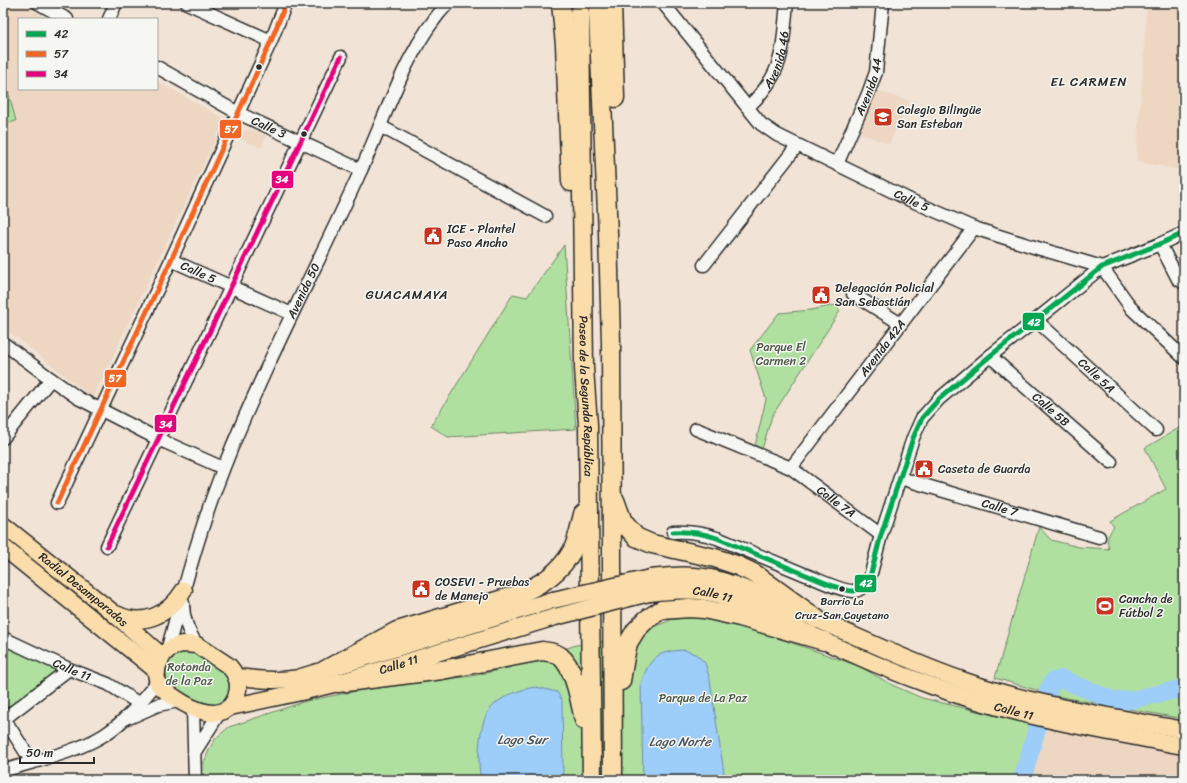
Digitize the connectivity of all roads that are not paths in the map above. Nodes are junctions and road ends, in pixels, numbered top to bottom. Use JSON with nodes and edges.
{"nodes":[{"id":1,"x":38,"y":3,"type":"edge"},
{"id":2,"x":116,"y":3,"type":"edge"},
{"id":3,"x":187,"y":3,"type":"edge"},
{"id":4,"x":286,"y":3,"type":"edge"},
{"id":5,"x":448,"y":3,"type":"edge"},
{"id":6,"x":561,"y":3,"type":"edge"},
{"id":7,"x":663,"y":3,"type":"edge"},
{"id":8,"x":787,"y":3,"type":"edge"},
{"id":9,"x":883,"y":3,"type":"edge"},
{"id":10,"x":610,"y":8,"type":"edge"},
{"id":11,"x":580,"y":12,"type":"dead end"},
{"id":12,"x":65,"y":18,"type":"edge"},
{"id":13,"x":109,"y":18,"type":"edge"},
{"id":14,"x":271,"y":41,"type":"junction"},
{"id":15,"x":341,"y":57,"type":"dead end"},
{"id":16,"x":158,"y":68,"type":"edge"},
{"id":17,"x":748,"y":107,"type":"junction"},
{"id":18,"x":238,"y":112,"type":"junction"},
{"id":19,"x":380,"y":126,"type":"junction"},
{"id":20,"x":300,"y":142,"type":"junction"},
{"id":21,"x":797,"y":146,"type":"junction"},
{"id":22,"x":837,"y":164,"type":"junction"},
{"id":23,"x":361,"y":170,"type":"junction"},
{"id":24,"x":545,"y":216,"type":"dead end"},
{"id":25,"x":974,"y":228,"type":"junction"},
{"id":26,"x":1184,"y":232,"type":"edge"},
{"id":27,"x":1160,"y":244,"type":"junction"},
{"id":28,"x":171,"y":260,"type":"junction"},
{"id":29,"x":704,"y":265,"type":"dead end"},
{"id":30,"x":1102,"y":267,"type":"junction"},
{"id":31,"x":1184,"y":283,"type":"edge"},
{"id":32,"x":231,"y":287,"type":"junction"},
{"id":33,"x":853,"y":294,"type":"dead end"},
{"id":34,"x":292,"y":314,"type":"junction"},
{"id":35,"x":1036,"y":320,"type":"junction"},
{"id":36,"x":901,"y":324,"type":"junction"},
{"id":37,"x":3,"y":343,"type":"edge"},
{"id":38,"x":990,"y":356,"type":"junction"},
{"id":39,"x":1184,"y":358,"type":"edge"},
{"id":40,"x":584,"y":368,"type":"junction"},
{"id":41,"x":51,"y":379,"type":"junction"},
{"id":42,"x":102,"y":410,"type":"junction"},
{"id":43,"x":696,"y":429,"type":"dead end"},
{"id":44,"x":1156,"y":430,"type":"dead end"},
{"id":45,"x":3,"y":438,"type":"edge"},
{"id":46,"x":158,"y":439,"type":"junction"},
{"id":47,"x":1111,"y":462,"type":"dead end"},
{"id":48,"x":223,"y":468,"type":"junction"},
{"id":49,"x":791,"y":468,"type":"junction"},
{"id":50,"x":900,"y":478,"type":"junction"},
{"id":51,"x":588,"y":490,"type":"junction"},
{"id":52,"x":611,"y":490,"type":"junction"},
{"id":53,"x":57,"y":502,"type":"dead end"},
{"id":54,"x":3,"y":525,"type":"edge"},
{"id":55,"x":673,"y":532,"type":"dead end"},
{"id":56,"x":881,"y":535,"type":"junction"},
{"id":57,"x":1100,"y":537,"type":"dead end"},
{"id":58,"x":107,"y":546,"type":"dead end"},
{"id":59,"x":3,"y":547,"type":"edge"},
{"id":60,"x":650,"y":586,"type":"junction"},
{"id":61,"x":184,"y":590,"type":"junction"},
{"id":62,"x":111,"y":611,"type":"junction"},
{"id":63,"x":817,"y":619,"type":"junction"},
{"id":64,"x":3,"y":638,"type":"edge"},
{"id":65,"x":824,"y":641,"type":"junction"},
{"id":66,"x":197,"y":645,"type":"junction"},
{"id":67,"x":161,"y":665,"type":"junction"},
{"id":68,"x":69,"y":669,"type":"junction"},
{"id":69,"x":325,"y":670,"type":"junction"},
{"id":70,"x":237,"y":677,"type":"junction"},
{"id":71,"x":338,"y":683,"type":"junction"},
{"id":72,"x":140,"y":704,"type":"junction"},
{"id":73,"x":1014,"y":704,"type":"junction"},
{"id":74,"x":186,"y":705,"type":"junction"},
{"id":75,"x":225,"y":710,"type":"junction"},
{"id":76,"x":1068,"y":716,"type":"junction"},
{"id":77,"x":4,"y":718,"type":"edge"},
{"id":78,"x":121,"y":722,"type":"junction"},
{"id":79,"x":1184,"y":730,"type":"edge"},
{"id":80,"x":612,"y":733,"type":"junction"},
{"id":81,"x":1184,"y":746,"type":"edge"},
{"id":82,"x":194,"y":754,"type":"junction"},
{"id":83,"x":592,"y":756,"type":"junction"},
{"id":84,"x":32,"y":762,"type":"junction"},
{"id":85,"x":3,"y":771,"type":"edge"},
{"id":86,"x":195,"y":780,"type":"edge"},
{"id":87,"x":592,"y":780,"type":"edge"},
{"id":88,"x":613,"y":780,"type":"edge"}],
"edges":[{"from":1,"to":12,"type":"street"},
{"from":2,"to":13,"type":"street"},
{"from":3,"to":14,"type":"street"},
{"from":4,"to":14,"type":"street"},
{"from":5,"to":19,"type":"street","name":"Avenida 50"},
{"from":6,"to":40,"type":"highway"},
{"from":7,"to":17,"type":"street","name":"Calle 5"},
{"from":8,"to":17,"type":"street","name":"Avenida 46"},
{"from":9,"to":22,"type":"street","name":"Avenida 44"},
{"from":10,"to":52,"type":"highway","name":"Paseo de la Segunda República"},
{"from":11,"to":40,"type":"highway","name":"Paseo de la Segunda República"},
{"from":14,"to":18,"type":"street"},
{"from":15,"to":20,"type":"street"},
{"from":16,"to":18,"type":"street","name":"Calle 3"},
{"from":17,"to":21,"type":"street","name":"Calle 5"},
{"from":18,"to":20,"type":"street","name":"Calle 3"},
{"from":18,"to":28,"type":"street"},
{"from":19,"to":23,"type":"street","name":"Avenida 50"},
{"from":19,"to":24,"type":"street"},
{"from":20,"to":23,"type":"street","name":"Calle 3"},
{"from":20,"to":32,"type":"street"},
{"from":21,"to":22,"type":"street","name":"Calle 5"},
{"from":21,"to":29,"type":"street"},
{"from":22,"to":25,"type":"street","name":"Calle 5"},
{"from":23,"to":34,"type":"street","name":"Avenida 50"},
{"from":25,"to":30,"type":"street","name":"Calle 5"},
{"from":25,"to":36,"type":"street","name":"Avenida 42A"},
{"from":26,"to":27,"type":"street"},
{"from":27,"to":30,"type":"street"},
{"from":27,"to":31,"type":"street"},
{"from":28,"to":32,"type":"street","name":"Calle 5"},
{"from":28,"to":42,"type":"street"},
{"from":30,"to":35,"type":"street"},
{"from":30,"to":39,"type":"street"},
{"from":32,"to":34,"type":"street","name":"Calle 5"},
{"from":32,"to":46,"type":"street"},
{"from":33,"to":36,"type":"street"},
{"from":34,"to":48,"type":"street","name":"Avenida 50"},
{"from":35,"to":38,"type":"street"},
{"from":35,"to":44,"type":"street","name":"Calle 5A"},
{"from":36,"to":49,"type":"street","name":"Avenida 42A"},
{"from":37,"to":41,"type":"street"},
{"from":38,"to":47,"type":"street","name":"Calle 5B"},
{"from":38,"to":50,"type":"street"},
{"from":40,"to":51,"type":"highway","name":"Paseo de la Segunda República"},
{"from":41,"to":42,"type":"street"},
{"from":41,"to":45,"type":"street"},
{"from":42,"to":46,"type":"street"},
{"from":42,"to":53,"type":"street"},
{"from":43,"to":49,"type":"street","name":"Calle 7A"},
{"from":46,"to":48,"type":"street"},
{"from":46,"to":58,"type":"street"},
{"from":48,"to":61,"type":"street","name":"Avenida 50"},
{"from":49,"to":56,"type":"street","name":"Calle 7A"},
{"from":50,"to":56,"type":"street"},
{"from":50,"to":57,"type":"street","name":"Calle 7"},
{"from":51,"to":69,"type":"highway"},
{"from":51,"to":83,"type":"highway","name":"Paseo de la Segunda República"},
{"from":52,"to":63,"type":"highway"},
{"from":52,"to":80,"type":"highway","name":"Paseo de la Segunda República"},
{"from":54,"to":62,"type":"main road","name":"Radial Desamparados"},
{"from":55,"to":56,"type":"street"},
{"from":59,"to":67,"type":"main road","name":"Radial Desamparados"},
{"from":60,"to":63,"type":"main road","name":"Calle 11"},
{"from":60,"to":65,"type":"main road","name":"Calle 11"},
{"from":60,"to":69,"type":"main road","name":"Calle 11","bridge":true},
{"from":60,"to":71,"type":"main road","name":"Calle 11","bridge":true},
{"from":61,"to":62,"type":"main road"},
{"from":61,"to":66,"type":"street","name":"Avenida 50"},
{"from":61,"to":67,"type":"street","name":"Avenida 50"},
{"from":62,"to":67,"type":"main road","name":"Radial Desamparados"},
{"from":63,"to":73,"type":"main road","name":"Calle 11"},
{"from":64,"to":68,"type":"street","name":"Calle 11"},
{"from":65,"to":73,"type":"main road","name":"Calle 11"},
{"from":65,"to":80,"type":"highway"},
{"from":66,"to":67,"type":"main road"},
{"from":66,"to":70,"type":"main road"},
{"from":67,"to":72,"type":"street"},
{"from":67,"to":74,"type":"main road"},
{"from":68,"to":72,"type":"street","name":"Calle 11"},
{"from":68,"to":77,"type":"street"},
{"from":69,"to":70,"type":"main road","name":"Calle 11"},
{"from":70,"to":75,"type":"main road"},
{"from":71,"to":75,"type":"main road","name":"Calle 11"},
{"from":71,"to":83,"type":"highway"},
{"from":72,"to":78,"type":"street"},
{"from":73,"to":76,"type":"main road","name":"Calle 11"},
{"from":74,"to":75,"type":"main road"},
{"from":74,"to":78,"type":"street"},
{"from":74,"to":82,"type":"street"},
{"from":75,"to":82,"type":"street"},
{"from":76,"to":79,"type":"main road","name":"Calle 11"},
{"from":76,"to":81,"type":"main road","name":"Calle 11"},
{"from":77,"to":84,"type":"street"},
{"from":78,"to":84,"type":"street"},
{"from":80,"to":88,"type":"highway","name":"Paseo de la Segunda República"},
{"from":82,"to":86,"type":"street"},
{"from":83,"to":87,"type":"highway","name":"Paseo de la Segunda República"},
{"from":84,"to":85,"type":"street"}]}
